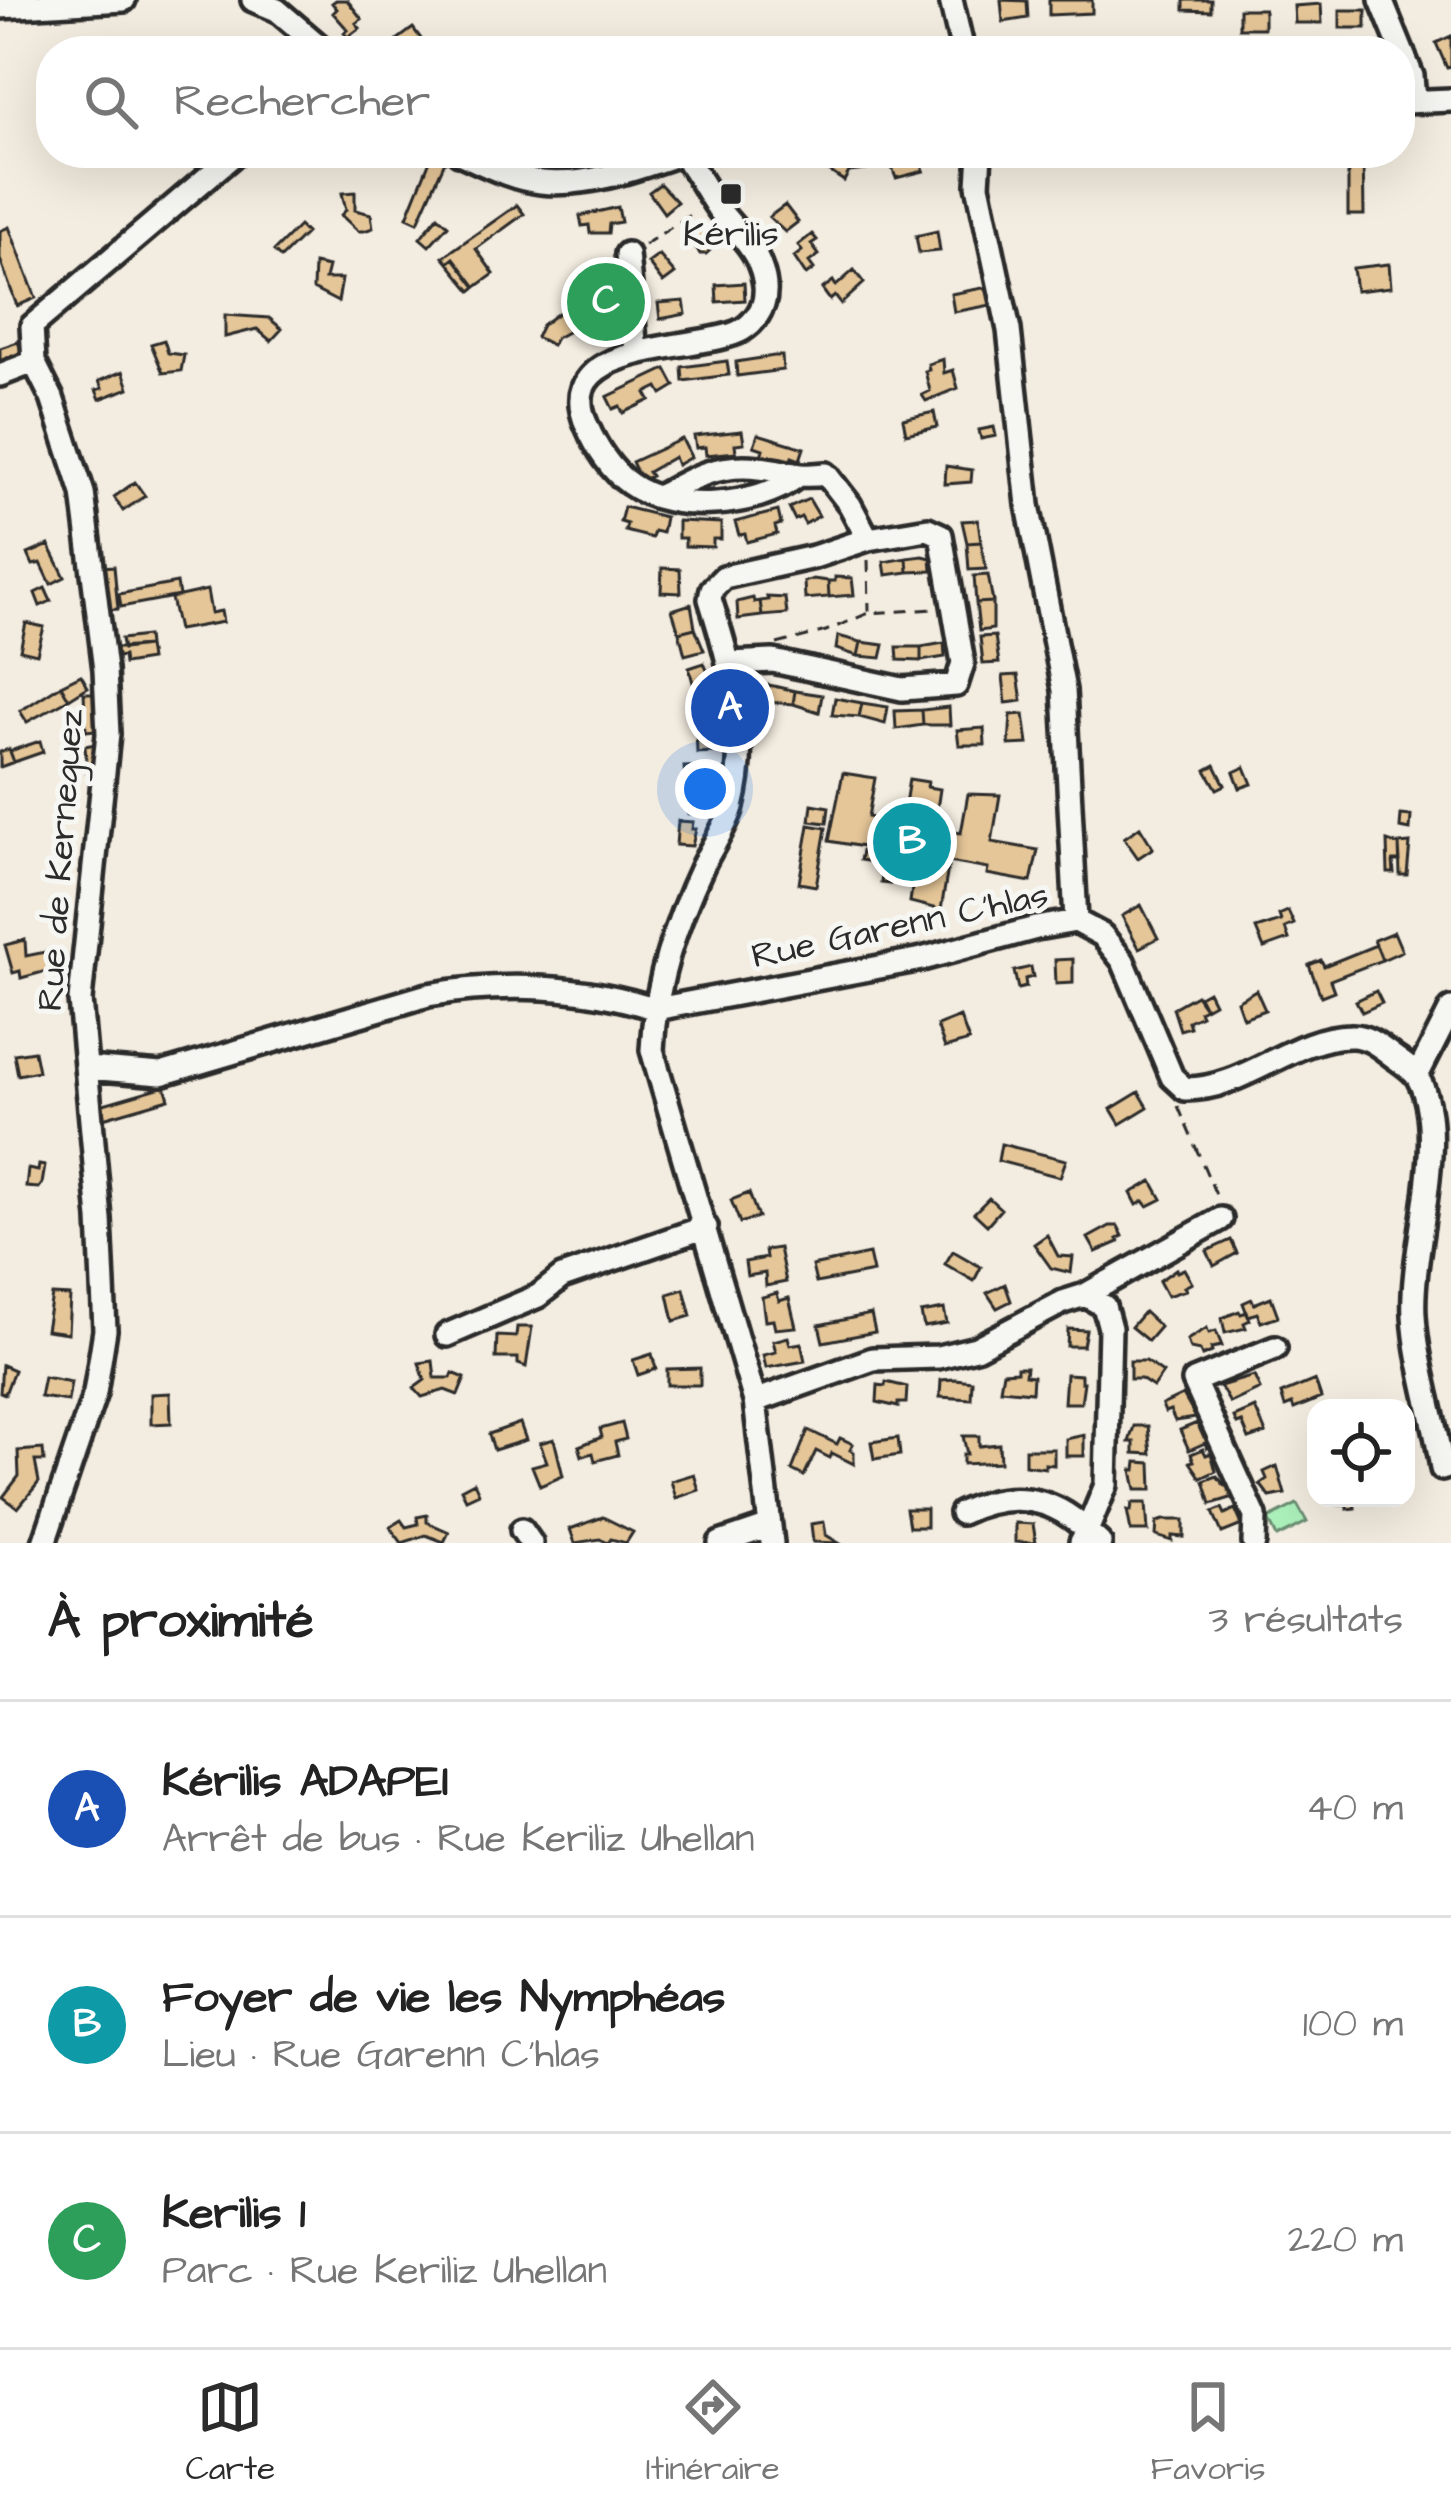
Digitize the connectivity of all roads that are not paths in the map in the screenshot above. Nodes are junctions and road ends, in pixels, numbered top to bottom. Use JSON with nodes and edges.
{"nodes":[{"id":1,"x":124,"y":0,"type":"edge"},
{"id":2,"x":253,"y":0,"type":"edge"},
{"id":3,"x":951,"y":0,"type":"edge"},
{"id":4,"x":1381,"y":0,"type":"edge"},
{"id":5,"x":0,"y":7,"type":"edge"},
{"id":6,"x":307,"y":36,"type":"edge"},
{"id":7,"x":959,"y":36,"type":"edge"},
{"id":8,"x":1396,"y":36,"type":"edge"},
{"id":9,"x":1451,"y":100,"type":"edge"},
{"id":10,"x":1415,"y":102,"type":"edge"},
{"id":11,"x":218,"y":168,"type":"edge"},
{"id":12,"x":493,"y":168,"type":"edge"},
{"id":13,"x":627,"y":168,"type":"edge"},
{"id":14,"x":692,"y":168,"type":"edge"},
{"id":15,"x":979,"y":168,"type":"edge"},
{"id":16,"x":626,"y":254,"type":"road end"},
{"id":17,"x":636,"y":352,"type":"junction"},
{"id":18,"x":34,"y":362,"type":"junction"},
{"id":19,"x":0,"y":375,"type":"edge"},
{"id":20,"x":796,"y":478,"type":"junction"},
{"id":21,"x":659,"y":497,"type":"junction"},
{"id":22,"x":868,"y":539,"type":"junction"},
{"id":23,"x":730,"y":663,"type":"junction"},
{"id":24,"x":1076,"y":921,"type":"junction"},
{"id":25,"x":663,"y":981,"type":"junction"},
{"id":26,"x":703,"y":1001,"type":"junction"},
{"id":27,"x":1451,"y":1009,"type":"edge"},
{"id":28,"x":656,"y":1010,"type":"junction"},
{"id":29,"x":87,"y":1068,"type":"junction"},
{"id":30,"x":1417,"y":1076,"type":"junction"},
{"id":31,"x":1221,"y":1219,"type":"road end"},
{"id":32,"x":706,"y":1227,"type":"junction"},
{"id":33,"x":1085,"y":1295,"type":"junction"},
{"id":34,"x":447,"y":1335,"type":"dead end"},
{"id":35,"x":1275,"y":1348,"type":"dead end"},
{"id":36,"x":754,"y":1401,"type":"junction"},
{"id":37,"x":1442,"y":1469,"type":"dead end"},
{"id":38,"x":961,"y":1513,"type":"dead end"},
{"id":39,"x":771,"y":1534,"type":"edge"},
{"id":40,"x":1089,"y":1539,"type":"edge"},
{"id":41,"x":44,"y":1543,"type":"edge"},
{"id":42,"x":720,"y":1543,"type":"edge"},
{"id":43,"x":1254,"y":1543,"type":"edge"}],
"edges":[{"from":1,"to":5,"type":"street"},
{"from":2,"to":6,"type":"street"},
{"from":3,"to":7,"type":"street"},
{"from":4,"to":8,"type":"street"},
{"from":9,"to":10,"type":"street"},
{"from":11,"to":18,"type":"street","name":"Rue de Kerneguez"},
{"from":12,"to":13,"type":"street"},
{"from":14,"to":17,"type":"street"},
{"from":15,"to":24,"type":"street","name":"Rue Garenn C'hlas"},
{"from":16,"to":17,"type":"street"},
{"from":17,"to":21,"type":"street"},
{"from":18,"to":19,"type":"street"},
{"from":18,"to":29,"type":"street","name":"Rue de Kerneguez"},
{"from":20,"to":21,"type":"street"},
{"from":20,"to":21,"type":"street"},
{"from":20,"to":22,"type":"street"},
{"from":22,"to":23,"type":"street"},
{"from":22,"to":23,"type":"street"},
{"from":23,"to":25,"type":"street"},
{"from":24,"to":26,"type":"street","name":"Rue Garenn C'hlas"},
{"from":24,"to":30,"type":"street"},
{"from":25,"to":26,"type":"street"},
{"from":25,"to":28,"type":"street"},
{"from":26,"to":28,"type":"street","name":"Rue Garenn C'hlas"},
{"from":27,"to":30,"type":"street"},
{"from":28,"to":29,"type":"street"},
{"from":28,"to":32,"type":"street"},
{"from":29,"to":41,"type":"street","name":"Rue de Kerneguez"},
{"from":30,"to":37,"type":"street"},
{"from":31,"to":33,"type":"street"},
{"from":32,"to":34,"type":"street"},
{"from":32,"to":36,"type":"street"},
{"from":33,"to":36,"type":"street"},
{"from":33,"to":40,"type":"street"},
{"from":35,"to":43,"type":"street"},
{"from":36,"to":39,"type":"street"},
{"from":38,"to":40,"type":"street"},
{"from":39,"to":42,"type":"street"}]}
